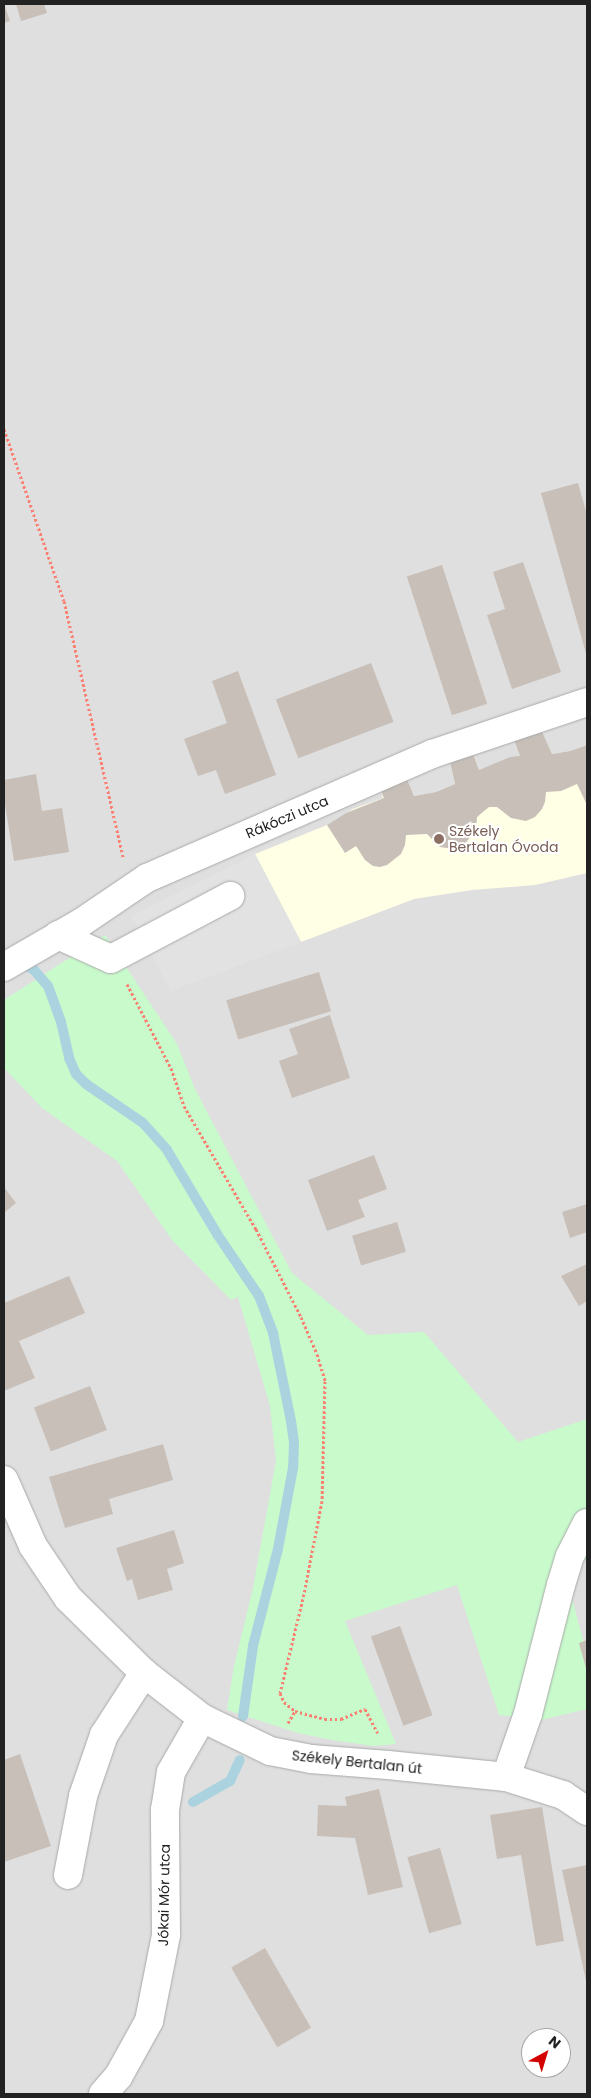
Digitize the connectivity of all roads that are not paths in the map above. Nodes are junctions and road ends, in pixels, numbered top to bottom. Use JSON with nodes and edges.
{"nodes":[{"id":1,"x":587,"y":702,"type":"edge"},
{"id":2,"x":230,"y":896,"type":"dead end"},
{"id":3,"x":53,"y":938,"type":"junction"},
{"id":4,"x":4,"y":967,"type":"edge"},
{"id":5,"x":4,"y":1480,"type":"edge"},
{"id":6,"x":587,"y":1523,"type":"edge"},
{"id":7,"x":144,"y":1673,"type":"junction"},
{"id":8,"x":202,"y":1718,"type":"junction"},
{"id":9,"x":506,"y":1777,"type":"junction"},
{"id":10,"x":587,"y":1811,"type":"edge"},
{"id":11,"x":68,"y":1875,"type":"dead end"},
{"id":12,"x":103,"y":2094,"type":"edge"}],
"edges":[{"from":1,"to":3,"type":"street","name":"Rákóczi utca"},
{"from":2,"to":3,"type":"street"},
{"from":3,"to":4,"type":"street","name":"Rákóczi utca"},
{"from":5,"to":7,"type":"street","name":"Székely Bertalan út"},
{"from":6,"to":9,"type":"street"},
{"from":7,"to":8,"type":"street","name":"Székely Bertalan út"},
{"from":7,"to":11,"type":"street"},
{"from":8,"to":9,"type":"street","name":"Székely Bertalan út"},
{"from":8,"to":12,"type":"street","name":"Jókai Mór utca"},
{"from":9,"to":10,"type":"street","name":"Székely Bertalan út"}]}
